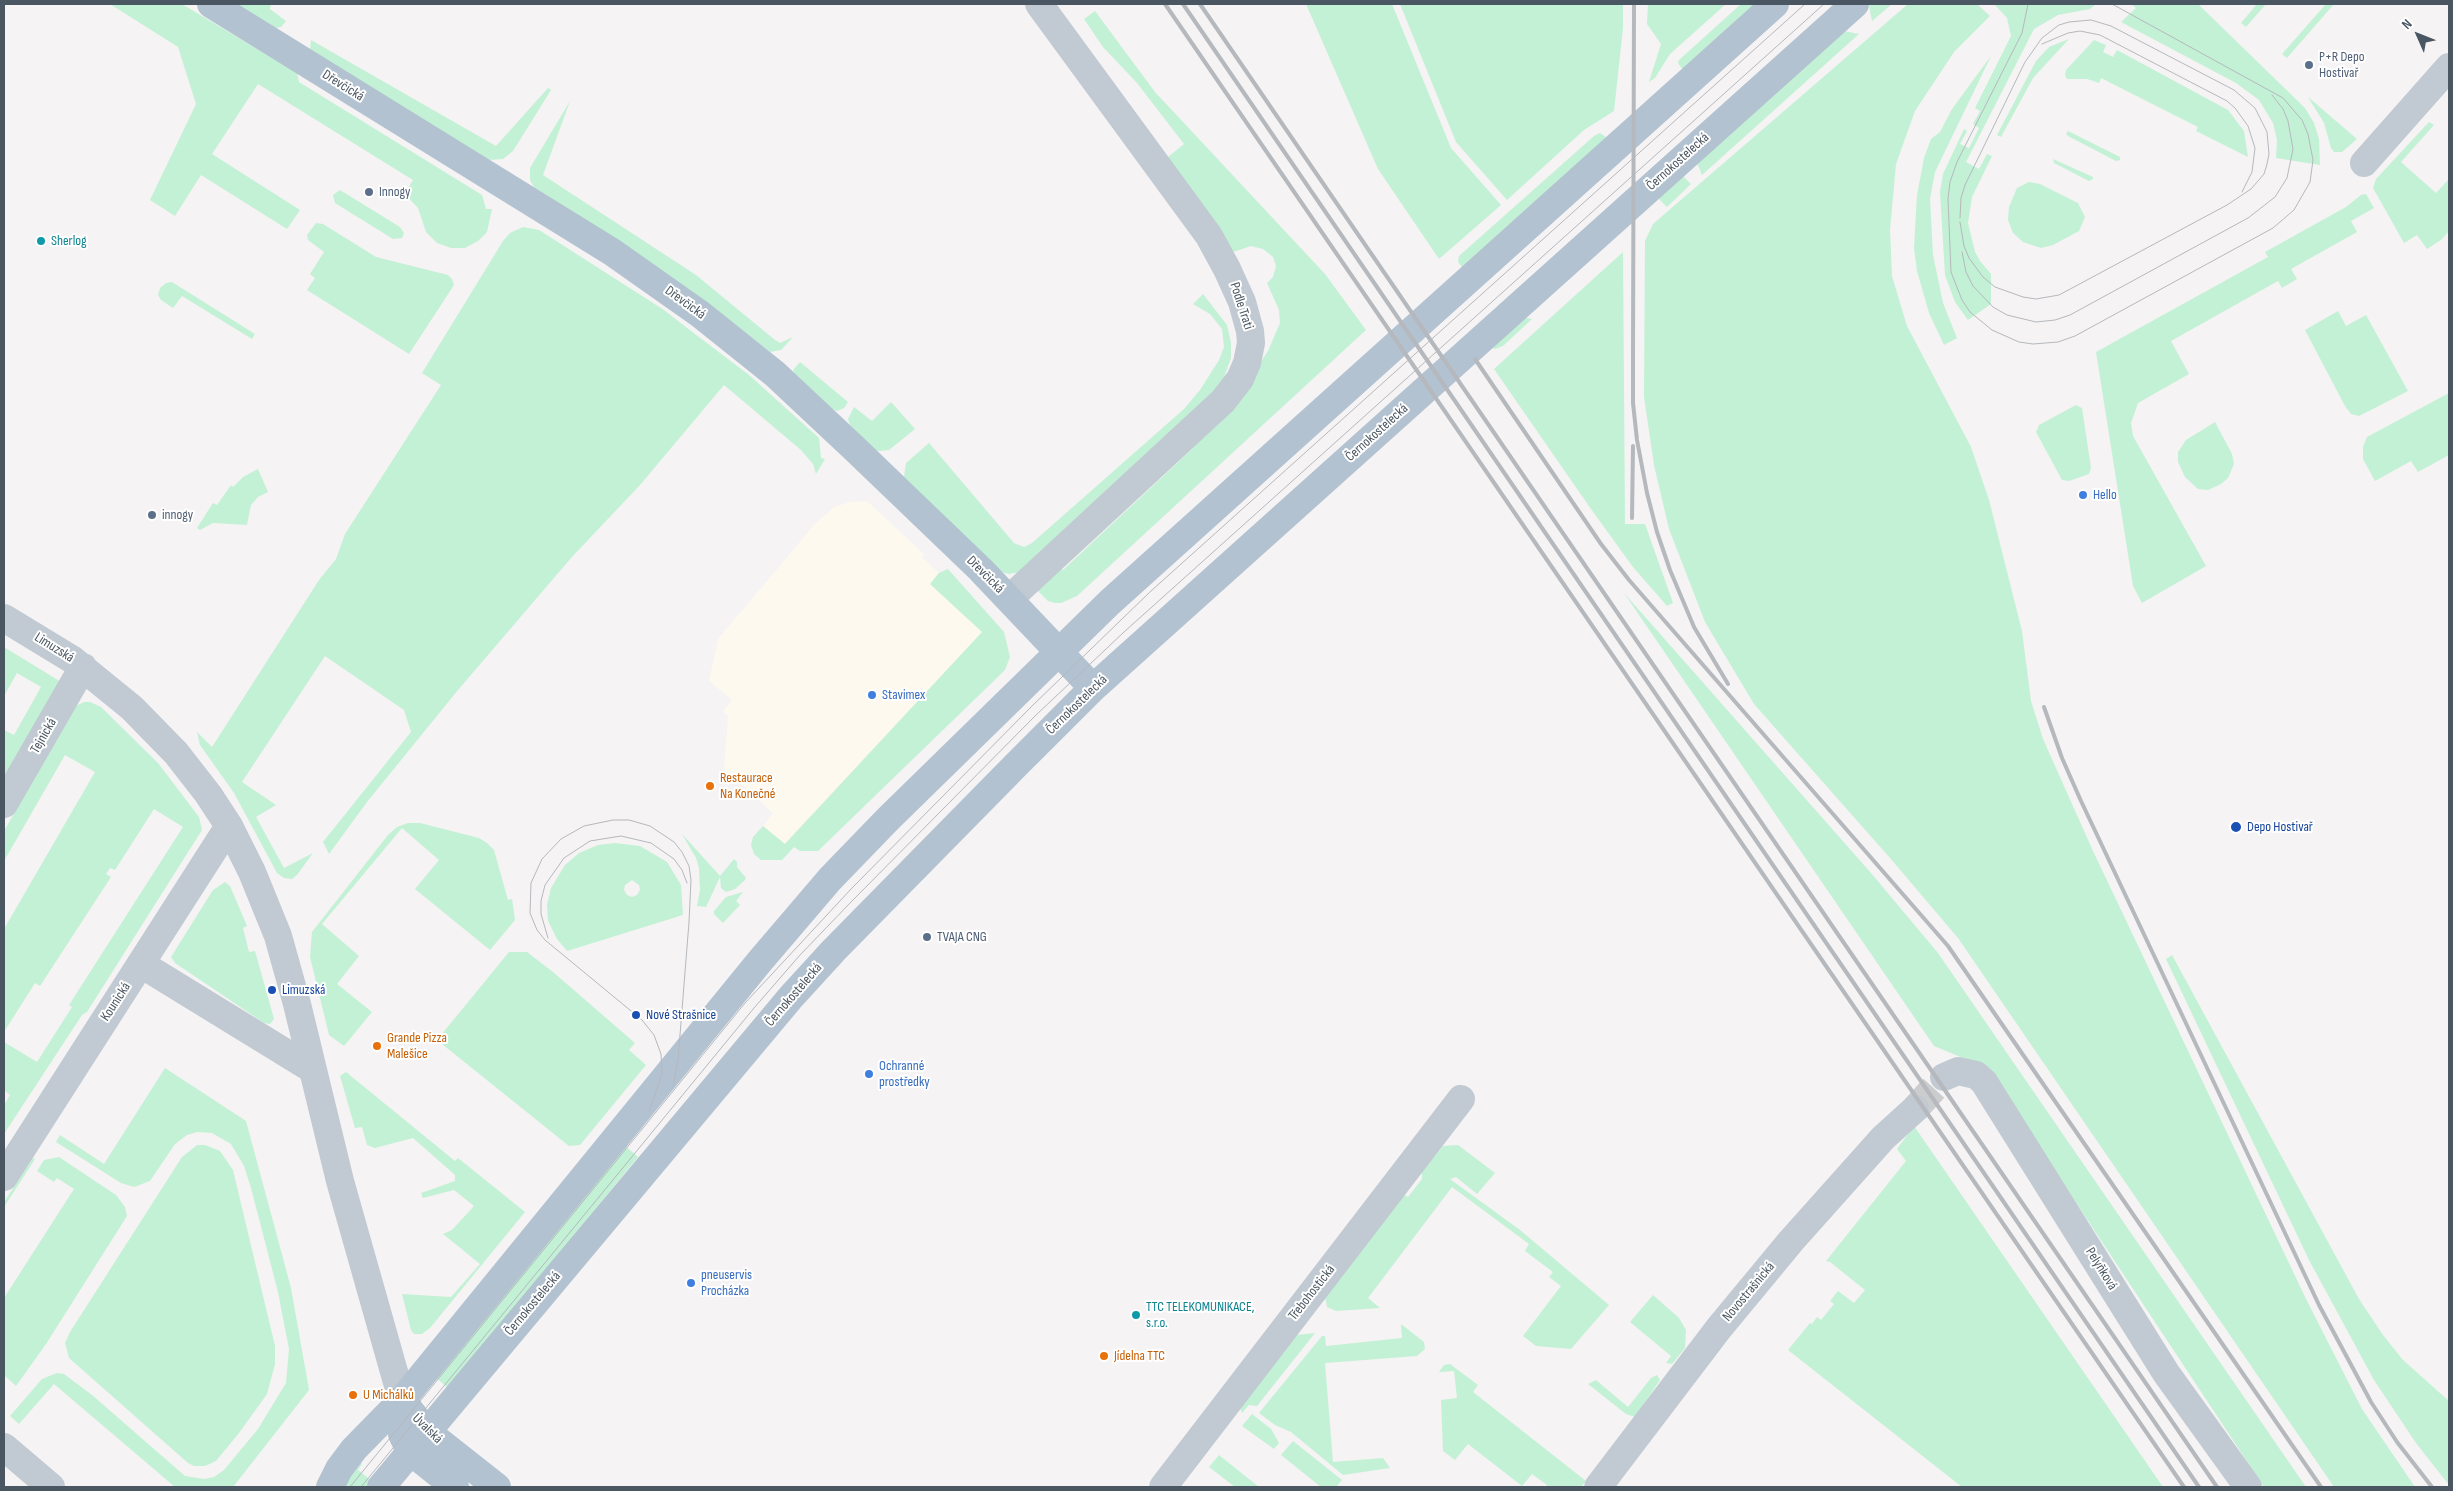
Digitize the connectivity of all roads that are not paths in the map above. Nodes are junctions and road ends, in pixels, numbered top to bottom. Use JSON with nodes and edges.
{"nodes":[{"id":1,"x":211,"y":4,"type":"edge"},
{"id":2,"x":1039,"y":4,"type":"edge"},
{"id":3,"x":1775,"y":4,"type":"edge"},
{"id":4,"x":1855,"y":4,"type":"edge"},
{"id":5,"x":2449,"y":67,"type":"edge"},
{"id":6,"x":2364,"y":163,"type":"dead end"},
{"id":7,"x":1009,"y":599,"type":"junction"},
{"id":8,"x":4,"y":618,"type":"edge"},
{"id":9,"x":1058,"y":652,"type":"junction"},
{"id":10,"x":83,"y":667,"type":"junction"},
{"id":11,"x":1093,"y":688,"type":"junction"},
{"id":12,"x":4,"y":804,"type":"edge"},
{"id":13,"x":229,"y":826,"type":"junction"},
{"id":14,"x":141,"y":964,"type":"junction"},
{"id":15,"x":312,"y":1069,"type":"junction"},
{"id":16,"x":1955,"y":1075,"type":"dead end"},
{"id":17,"x":1461,"y":1099,"type":"dead end"},
{"id":18,"x":1915,"y":1108,"type":"tunnel mouth"},
{"id":19,"x":4,"y":1177,"type":"edge"},
{"id":20,"x":402,"y":1400,"type":"junction"},
{"id":21,"x":418,"y":1441,"type":"junction"},
{"id":22,"x":4,"y":1446,"type":"edge"},
{"id":23,"x":51,"y":1487,"type":"edge"},
{"id":24,"x":330,"y":1487,"type":"edge"},
{"id":25,"x":381,"y":1487,"type":"edge"},
{"id":26,"x":455,"y":1487,"type":"edge"},
{"id":27,"x":497,"y":1487,"type":"edge"},
{"id":28,"x":1163,"y":1487,"type":"edge"},
{"id":29,"x":1598,"y":1487,"type":"edge"},
{"id":30,"x":2248,"y":1487,"type":"edge"}],
"edges":[{"from":1,"to":7,"type":"main road","name":"Dřevčická"},
{"from":2,"to":7,"type":"street","name":"Podle Trati"},
{"from":3,"to":9,"type":"main road"},
{"from":4,"to":11,"type":"main road","name":"Černokostelecká"},
{"from":5,"to":6,"type":"street"},
{"from":7,"to":9,"type":"main road","name":"Dřevčická"},
{"from":8,"to":10,"type":"street","name":"Limuzská"},
{"from":9,"to":11,"type":"main road","name":"Dřevčická"},
{"from":9,"to":20,"type":"main road"},
{"from":10,"to":12,"type":"street","name":"Tejnická"},
{"from":10,"to":13,"type":"street","name":"Limuzská"},
{"from":11,"to":21,"type":"main road","name":"Černokostelecká"},
{"from":13,"to":14,"type":"street","name":"Kounická"},
{"from":13,"to":15,"type":"street","name":"Limuzská"},
{"from":14,"to":15,"type":"street"},
{"from":14,"to":19,"type":"street","name":"Kounická"},
{"from":15,"to":20,"type":"street","name":"Limuzská"},
{"from":16,"to":30,"type":"street","name":"Pelyňková"},
{"from":17,"to":28,"type":"street","name":"Třebohostická"},
{"from":18,"to":29,"type":"street","name":"Novostrašnická"},
{"from":20,"to":21,"type":"main road","name":"Úvalská"},
{"from":20,"to":24,"type":"main road"},
{"from":21,"to":25,"type":"main road","name":"Černokostelecká"},
{"from":21,"to":26,"type":"main road","name":"Úvalská"},
{"from":21,"to":27,"type":"main road","name":"Úvalská"},
{"from":22,"to":23,"type":"street"}]}
